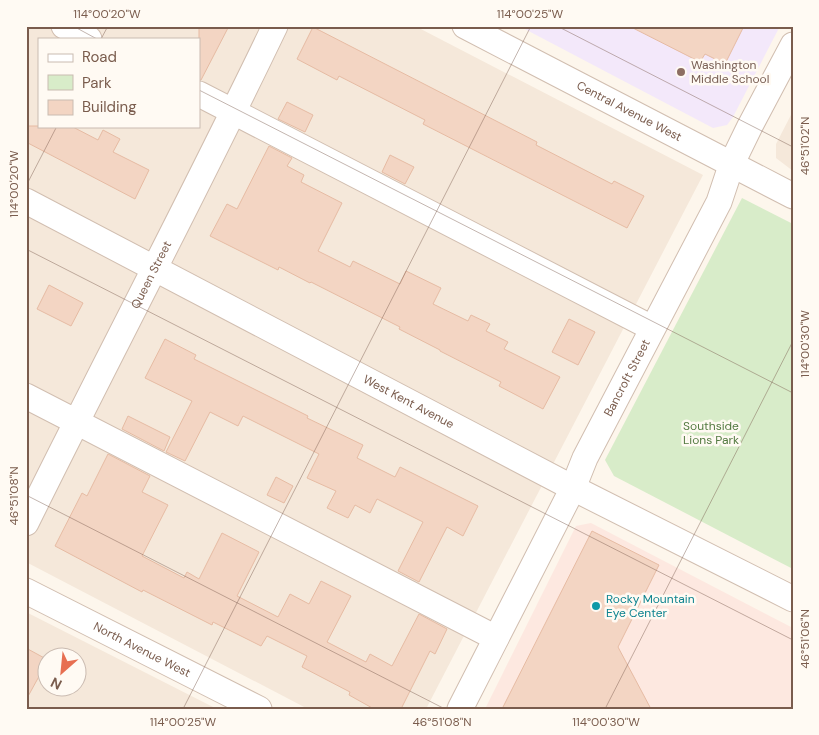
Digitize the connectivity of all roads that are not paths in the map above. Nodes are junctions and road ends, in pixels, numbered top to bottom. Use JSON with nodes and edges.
{"nodes":[{"id":1,"x":64,"y":26,"type":"edge"},
{"id":2,"x":275,"y":26,"type":"edge"},
{"id":3,"x":465,"y":26,"type":"edge"},
{"id":4,"x":87,"y":38,"type":"edge"},
{"id":5,"x":793,"y":45,"type":"edge"},
{"id":6,"x":200,"y":95,"type":"edge"},
{"id":7,"x":234,"y":112,"type":"junction"},
{"id":8,"x":732,"y":163,"type":"junction"},
{"id":9,"x":793,"y":196,"type":"edge"},
{"id":10,"x":26,"y":201,"type":"edge"},
{"id":11,"x":156,"y":268,"type":"junction"},
{"id":12,"x":652,"y":328,"type":"junction"},
{"id":13,"x":26,"y":396,"type":"edge"},
{"id":14,"x":76,"y":422,"type":"junction"},
{"id":15,"x":573,"y":488,"type":"junction"},
{"id":16,"x":26,"y":523,"type":"edge"},
{"id":17,"x":26,"y":591,"type":"edge"},
{"id":18,"x":793,"y":599,"type":"edge"},
{"id":19,"x":496,"y":638,"type":"junction"},
{"id":20,"x":258,"y":709,"type":"edge"},
{"id":21,"x":460,"y":709,"type":"edge"}],
"edges":[{"from":1,"to":4,"type":"street"},
{"from":2,"to":7,"type":"street","name":"Queen Street"},
{"from":3,"to":8,"type":"street","name":"Central Avenue West"},
{"from":5,"to":8,"type":"street","name":"Bancroft Street"},
{"from":6,"to":7,"type":"street"},
{"from":7,"to":11,"type":"street","name":"Queen Street"},
{"from":7,"to":12,"type":"street"},
{"from":8,"to":9,"type":"street","name":"Central Avenue West"},
{"from":8,"to":12,"type":"street","name":"Bancroft Street"},
{"from":10,"to":11,"type":"street","name":"West Kent Avenue"},
{"from":11,"to":14,"type":"street","name":"Queen Street"},
{"from":11,"to":15,"type":"street","name":"West Kent Avenue"},
{"from":12,"to":15,"type":"street","name":"Bancroft Street"},
{"from":13,"to":14,"type":"street"},
{"from":14,"to":16,"type":"street","name":"Queen Street"},
{"from":14,"to":19,"type":"street"},
{"from":15,"to":18,"type":"street","name":"West Kent Avenue"},
{"from":15,"to":19,"type":"street","name":"Bancroft Street"},
{"from":17,"to":20,"type":"street","name":"North Avenue West"},
{"from":19,"to":21,"type":"street","name":"Bancroft Street"}]}
